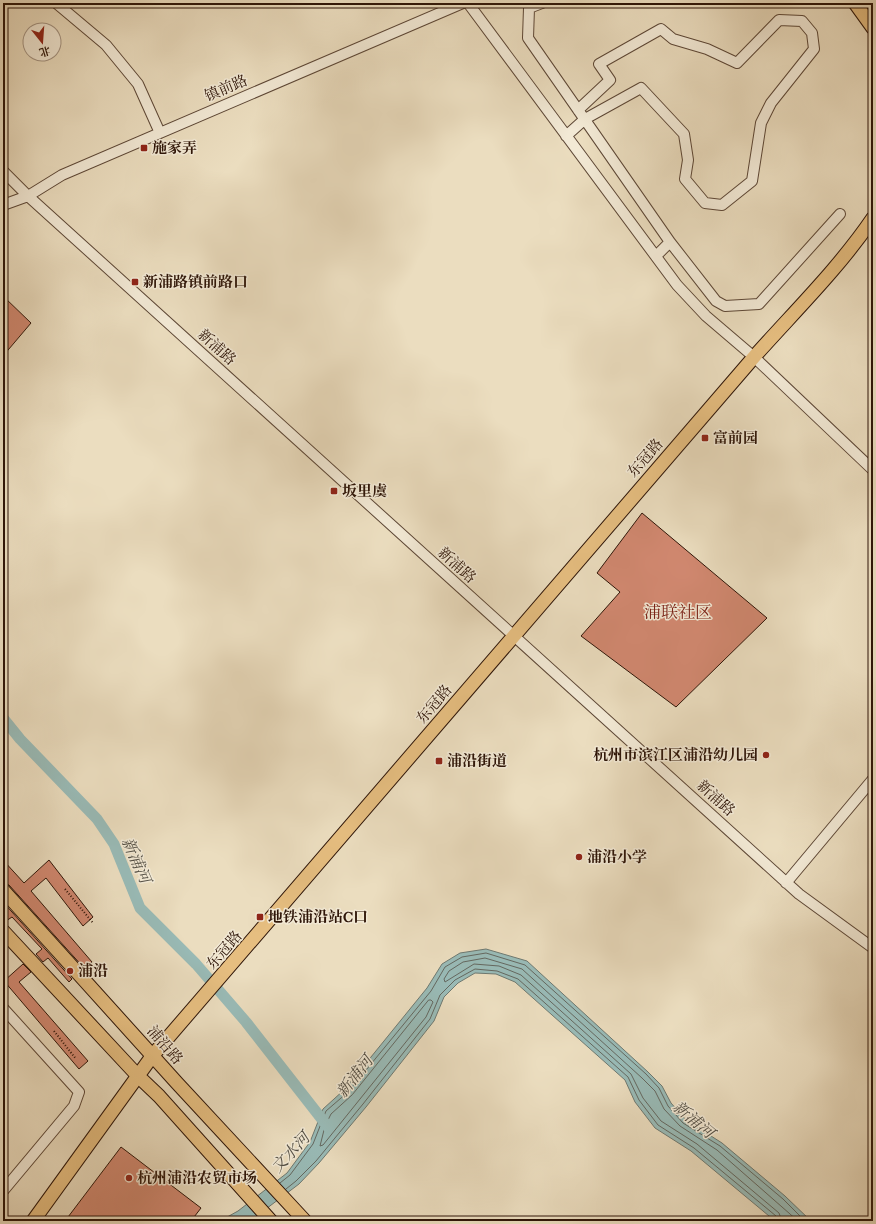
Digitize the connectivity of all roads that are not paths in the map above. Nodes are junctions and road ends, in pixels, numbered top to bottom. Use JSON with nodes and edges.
{"nodes":[{"id":1,"x":56,"y":3,"type":"edge"},
{"id":2,"x":463,"y":3,"type":"edge"},
{"id":3,"x":468,"y":3,"type":"edge"},
{"id":4,"x":542,"y":3,"type":"edge"},
{"id":5,"x":855,"y":3,"type":"edge"},
{"id":6,"x":873,"y":28,"type":"edge"},
{"id":7,"x":578,"y":110,"type":"junction"},
{"id":8,"x":585,"y":119,"type":"junction"},
{"id":9,"x":160,"y":133,"type":"junction"},
{"id":10,"x":566,"y":136,"type":"junction"},
{"id":11,"x":3,"y":171,"type":"edge"},
{"id":12,"x":28,"y":196,"type":"junction"},
{"id":13,"x":3,"y":205,"type":"edge"},
{"id":14,"x":840,"y":214,"type":"dead end"},
{"id":15,"x":873,"y":218,"type":"edge"},
{"id":16,"x":670,"y":242,"type":"junction"},
{"id":17,"x":656,"y":256,"type":"junction"},
{"id":18,"x":754,"y":357,"type":"junction"},
{"id":19,"x":873,"y":470,"type":"edge"},
{"id":20,"x":513,"y":636,"type":"junction"},
{"id":21,"x":873,"y":779,"type":"edge"},
{"id":22,"x":786,"y":883,"type":"junction"},
{"id":23,"x":3,"y":890,"type":"edge"},
{"id":24,"x":3,"y":931,"type":"edge"},
{"id":25,"x":873,"y":948,"type":"edge"},
{"id":26,"x":3,"y":1008,"type":"edge"},
{"id":27,"x":153,"y":1055,"type":"junction"},
{"id":28,"x":138,"y":1076,"type":"junction"},
{"id":29,"x":3,"y":1191,"type":"edge"},
{"id":30,"x":269,"y":1219,"type":"edge"},
{"id":31,"x":33,"y":1221,"type":"edge"},
{"id":32,"x":305,"y":1221,"type":"edge"}],
"edges":[{"from":1,"to":9,"type":"street"},
{"from":2,"to":9,"type":"street","name":"镇前路"},
{"from":3,"to":10,"type":"street"},
{"from":4,"to":7,"type":"street"},
{"from":5,"to":6,"type":"main road"},
{"from":7,"to":8,"type":"street"},
{"from":7,"to":8,"type":"street"},
{"from":8,"to":10,"type":"street"},
{"from":8,"to":16,"type":"street"},
{"from":9,"to":12,"type":"street","name":"镇前路"},
{"from":10,"to":17,"type":"street"},
{"from":11,"to":12,"type":"street","name":"新浦路"},
{"from":12,"to":13,"type":"street","name":"镇前路"},
{"from":12,"to":20,"type":"street","name":"新浦路"},
{"from":14,"to":16,"type":"street"},
{"from":15,"to":18,"type":"main road","name":"东冠路"},
{"from":16,"to":17,"type":"street"},
{"from":17,"to":18,"type":"street"},
{"from":18,"to":19,"type":"street"},
{"from":18,"to":20,"type":"main road","name":"东冠路"},
{"from":20,"to":22,"type":"street","name":"新浦路"},
{"from":20,"to":27,"type":"main road","name":"东冠路"},
{"from":21,"to":22,"type":"street"},
{"from":22,"to":25,"type":"street","name":"新浦路"},
{"from":23,"to":27,"type":"main road","name":"浦沿路"},
{"from":24,"to":28,"type":"main road"},
{"from":26,"to":29,"type":"street"},
{"from":27,"to":28,"type":"main road","name":"东冠路"},
{"from":27,"to":32,"type":"main road","name":"浦沿路"},
{"from":28,"to":30,"type":"main road"},
{"from":28,"to":31,"type":"main road","name":"东冠路"}]}
